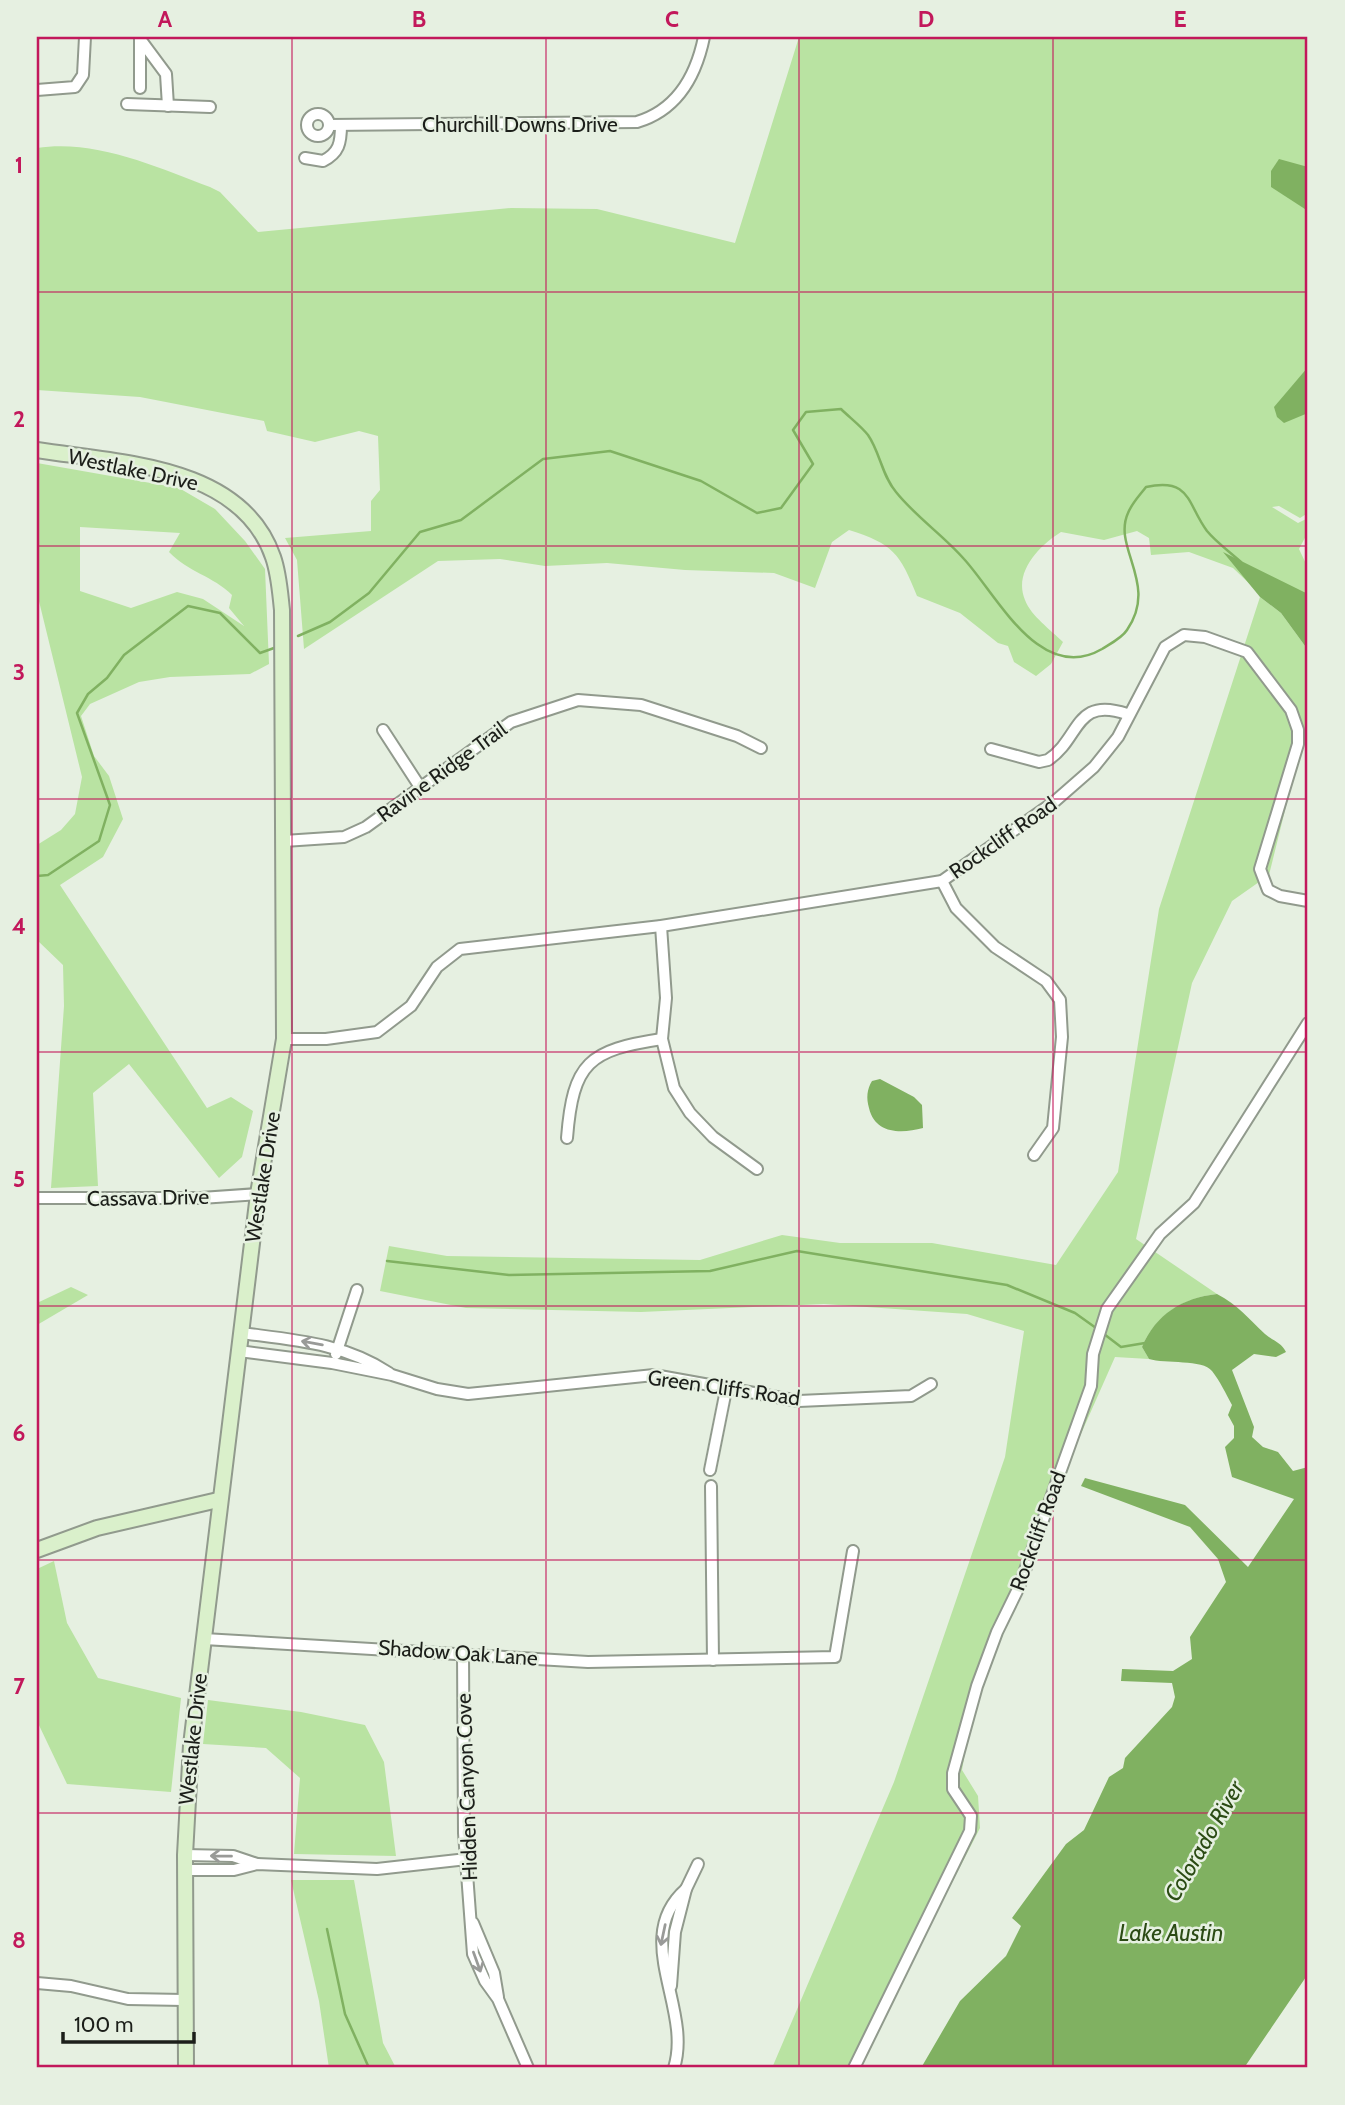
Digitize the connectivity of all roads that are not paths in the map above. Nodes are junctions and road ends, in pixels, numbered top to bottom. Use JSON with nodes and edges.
{"nodes":[{"id":1,"x":85,"y":37,"type":"edge"},
{"id":2,"x":704,"y":37,"type":"edge"},
{"id":3,"x":140,"y":38,"type":"edge"},
{"id":4,"x":140,"y":88,"type":"dead end"},
{"id":5,"x":37,"y":90,"type":"edge"},
{"id":6,"x":127,"y":104,"type":"dead end"},
{"id":7,"x":168,"y":106,"type":"junction"},
{"id":8,"x":210,"y":107,"type":"dead end"},
{"id":9,"x":305,"y":158,"type":"dead end"},
{"id":10,"x":37,"y":450,"type":"edge"},
{"id":11,"x":1127,"y":714,"type":"junction"},
{"id":12,"x":383,"y":730,"type":"dead end"},
{"id":13,"x":761,"y":748,"type":"dead end"},
{"id":14,"x":991,"y":749,"type":"dead end"},
{"id":15,"x":421,"y":787,"type":"junction"},
{"id":16,"x":284,"y":841,"type":"junction"},
{"id":17,"x":942,"y":881,"type":"junction"},
{"id":18,"x":1308,"y":901,"type":"edge"},
{"id":19,"x":661,"y":926,"type":"junction"},
{"id":20,"x":1308,"y":1023,"type":"edge"},
{"id":21,"x":284,"y":1039,"type":"junction"},
{"id":22,"x":663,"y":1039,"type":"junction"},
{"id":23,"x":568,"y":1138,"type":"dead end"},
{"id":24,"x":1034,"y":1155,"type":"dead end"},
{"id":25,"x":757,"y":1169,"type":"dead end"},
{"id":26,"x":258,"y":1194,"type":"junction"},
{"id":27,"x":37,"y":1199,"type":"edge"},
{"id":28,"x":357,"y":1290,"type":"dead end"},
{"id":29,"x":241,"y":1333,"type":"junction"},
{"id":30,"x":338,"y":1348,"type":"junction"},
{"id":31,"x":239,"y":1351,"type":"junction"},
{"id":32,"x":332,"y":1363,"type":"junction"},
{"id":33,"x":392,"y":1375,"type":"junction"},
{"id":34,"x":931,"y":1384,"type":"dead end"},
{"id":35,"x":726,"y":1390,"type":"junction"},
{"id":36,"x":710,"y":1470,"type":"dead end"},
{"id":37,"x":711,"y":1486,"type":"dead end"},
{"id":38,"x":218,"y":1500,"type":"junction"},
{"id":39,"x":37,"y":1550,"type":"edge"},
{"id":40,"x":853,"y":1551,"type":"dead end"},
{"id":41,"x":204,"y":1639,"type":"junction"},
{"id":42,"x":463,"y":1652,"type":"junction"},
{"id":43,"x":713,"y":1660,"type":"junction"},
{"id":44,"x":467,"y":1859,"type":"junction"},
{"id":45,"x":185,"y":1863,"type":"junction"},
{"id":46,"x":698,"y":1864,"type":"dead end"},
{"id":47,"x":37,"y":1983,"type":"edge"},
{"id":48,"x":184,"y":2000,"type":"junction"},
{"id":49,"x":186,"y":2068,"type":"edge"},
{"id":50,"x":528,"y":2068,"type":"edge"},
{"id":51,"x":674,"y":2068,"type":"edge"},
{"id":52,"x":854,"y":2068,"type":"edge"}],
"edges":[{"from":1,"to":5,"type":"street"},
{"from":2,"to":9,"type":"street","name":"Churchill Downs Drive"},
{"from":3,"to":4,"type":"street"},
{"from":3,"to":7,"type":"street"},
{"from":6,"to":7,"type":"street"},
{"from":7,"to":8,"type":"street"},
{"from":10,"to":16,"type":"street","name":"Westlake Drive"},
{"from":11,"to":14,"type":"street"},
{"from":11,"to":17,"type":"street","name":"Rockcliff Road"},
{"from":11,"to":18,"type":"street","name":"Rockcliff Road"},
{"from":12,"to":15,"type":"street"},
{"from":13,"to":15,"type":"street","name":"Ravine Ridge Trail"},
{"from":15,"to":16,"type":"street","name":"Ravine Ridge Trail"},
{"from":16,"to":21,"type":"street","name":"Westlake Drive"},
{"from":17,"to":19,"type":"street","name":"Rockcliff Road"},
{"from":17,"to":24,"type":"street"},
{"from":19,"to":21,"type":"street","name":"Rockcliff Road"},
{"from":19,"to":22,"type":"street"},
{"from":20,"to":52,"type":"street","name":"Rockcliff Road"},
{"from":21,"to":26,"type":"street","name":"Westlake Drive"},
{"from":22,"to":23,"type":"street"},
{"from":22,"to":25,"type":"street"},
{"from":26,"to":27,"type":"street","name":"Cassava Drive"},
{"from":26,"to":29,"type":"street","name":"Westlake Drive"},
{"from":28,"to":30,"type":"street"},
{"from":30,"to":29,"type":"street","name":"Green Cliffs Road","one_way":true},
{"from":29,"to":31,"type":"street","name":"Westlake Drive"},
{"from":30,"to":32,"type":"street"},
{"from":30,"to":33,"type":"street","name":"Green Cliffs Road"},
{"from":31,"to":32,"type":"street","name":"Green Cliffs Road"},
{"from":31,"to":38,"type":"street","name":"Westlake Drive"},
{"from":32,"to":33,"type":"street","name":"Green Cliffs Road"},
{"from":33,"to":35,"type":"street","name":"Green Cliffs Road"},
{"from":34,"to":35,"type":"street","name":"Green Cliffs Road"},
{"from":35,"to":36,"type":"street"},
{"from":37,"to":43,"type":"street"},
{"from":38,"to":39,"type":"street"},
{"from":38,"to":41,"type":"street","name":"Westlake Drive"},
{"from":40,"to":43,"type":"street","name":"Shadow Oak Lane"},
{"from":41,"to":42,"type":"street","name":"Shadow Oak Lane"},
{"from":41,"to":45,"type":"street","name":"Westlake Drive"},
{"from":42,"to":43,"type":"street","name":"Shadow Oak Lane"},
{"from":42,"to":44,"type":"street","name":"Hidden Canyon Cove"},
{"from":44,"to":45,"type":"street"},
{"from":44,"to":50,"type":"street","name":"Hidden Canyon Cove"},
{"from":45,"to":48,"type":"street","name":"Westlake Drive"},
{"from":46,"to":51,"type":"street"},
{"from":47,"to":48,"type":"street"},
{"from":48,"to":49,"type":"street","name":"Westlake Drive"}]}
